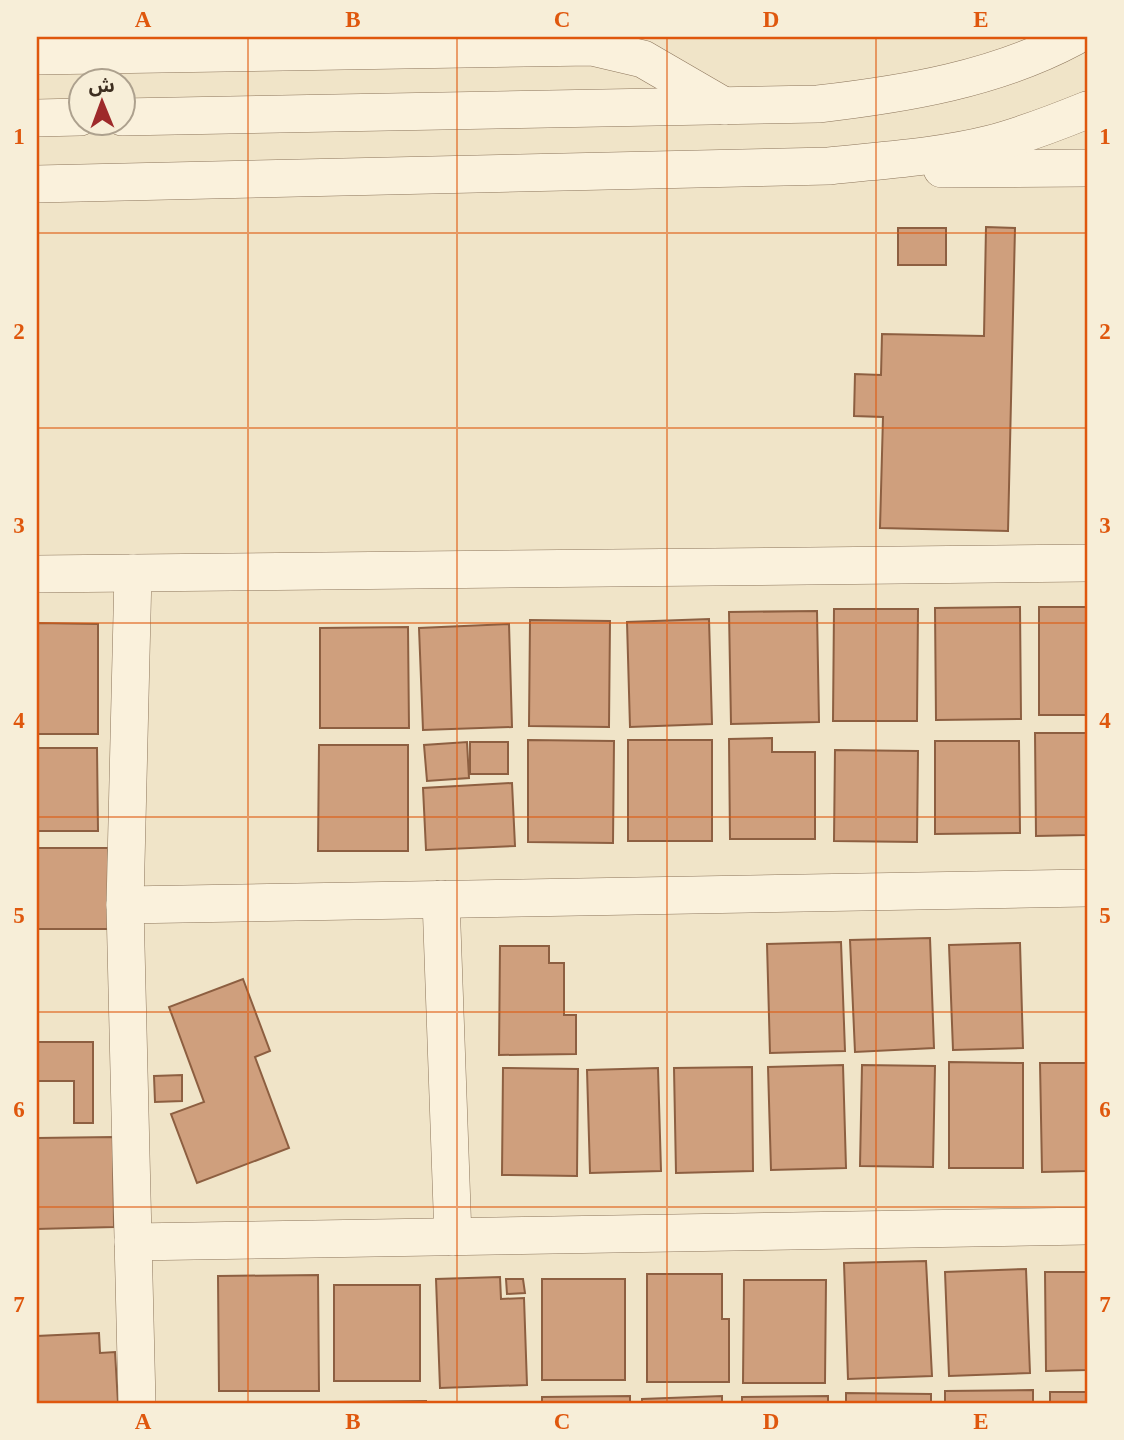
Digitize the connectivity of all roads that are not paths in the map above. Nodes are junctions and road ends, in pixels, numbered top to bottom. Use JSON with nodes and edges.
{"nodes":[{"id":1,"x":1074,"y":37,"type":"edge"},
{"id":2,"x":37,"y":56,"type":"edge"},
{"id":3,"x":725,"y":107,"type":"junction"},
{"id":4,"x":1087,"y":110,"type":"edge"},
{"id":5,"x":66,"y":117,"type":"edge"},
{"id":6,"x":136,"y":117,"type":"edge"},
{"id":7,"x":37,"y":118,"type":"edge"},
{"id":8,"x":829,"y":166,"type":"junction"},
{"id":9,"x":1087,"y":169,"type":"edge"},
{"id":10,"x":37,"y":184,"type":"edge"},
{"id":11,"x":1087,"y":563,"type":"edge"},
{"id":12,"x":133,"y":573,"type":"junction"},
{"id":13,"x":37,"y":574,"type":"edge"},
{"id":14,"x":1087,"y":888,"type":"edge"},
{"id":15,"x":441,"y":899,"type":"junction"},
{"id":16,"x":125,"y":905,"type":"junction"},
{"id":17,"x":1087,"y":1226,"type":"edge"},
{"id":18,"x":453,"y":1237,"type":"junction"},
{"id":19,"x":133,"y":1242,"type":"junction"},
{"id":20,"x":137,"y":1403,"type":"edge"}],
"edges":[{"from":1,"to":3,"type":"street"},
{"from":2,"to":3,"type":"street"},
{"from":3,"to":6,"type":"street"},
{"from":4,"to":8,"type":"street"},
{"from":5,"to":7,"type":"street"},
{"from":8,"to":9,"type":"street"},
{"from":8,"to":10,"type":"street"},
{"from":11,"to":12,"type":"street"},
{"from":12,"to":13,"type":"street"},
{"from":12,"to":16,"type":"street"},
{"from":14,"to":15,"type":"street"},
{"from":15,"to":16,"type":"street"},
{"from":15,"to":18,"type":"street"},
{"from":16,"to":19,"type":"street"},
{"from":17,"to":18,"type":"street"},
{"from":18,"to":19,"type":"street"},
{"from":19,"to":20,"type":"street"}]}
